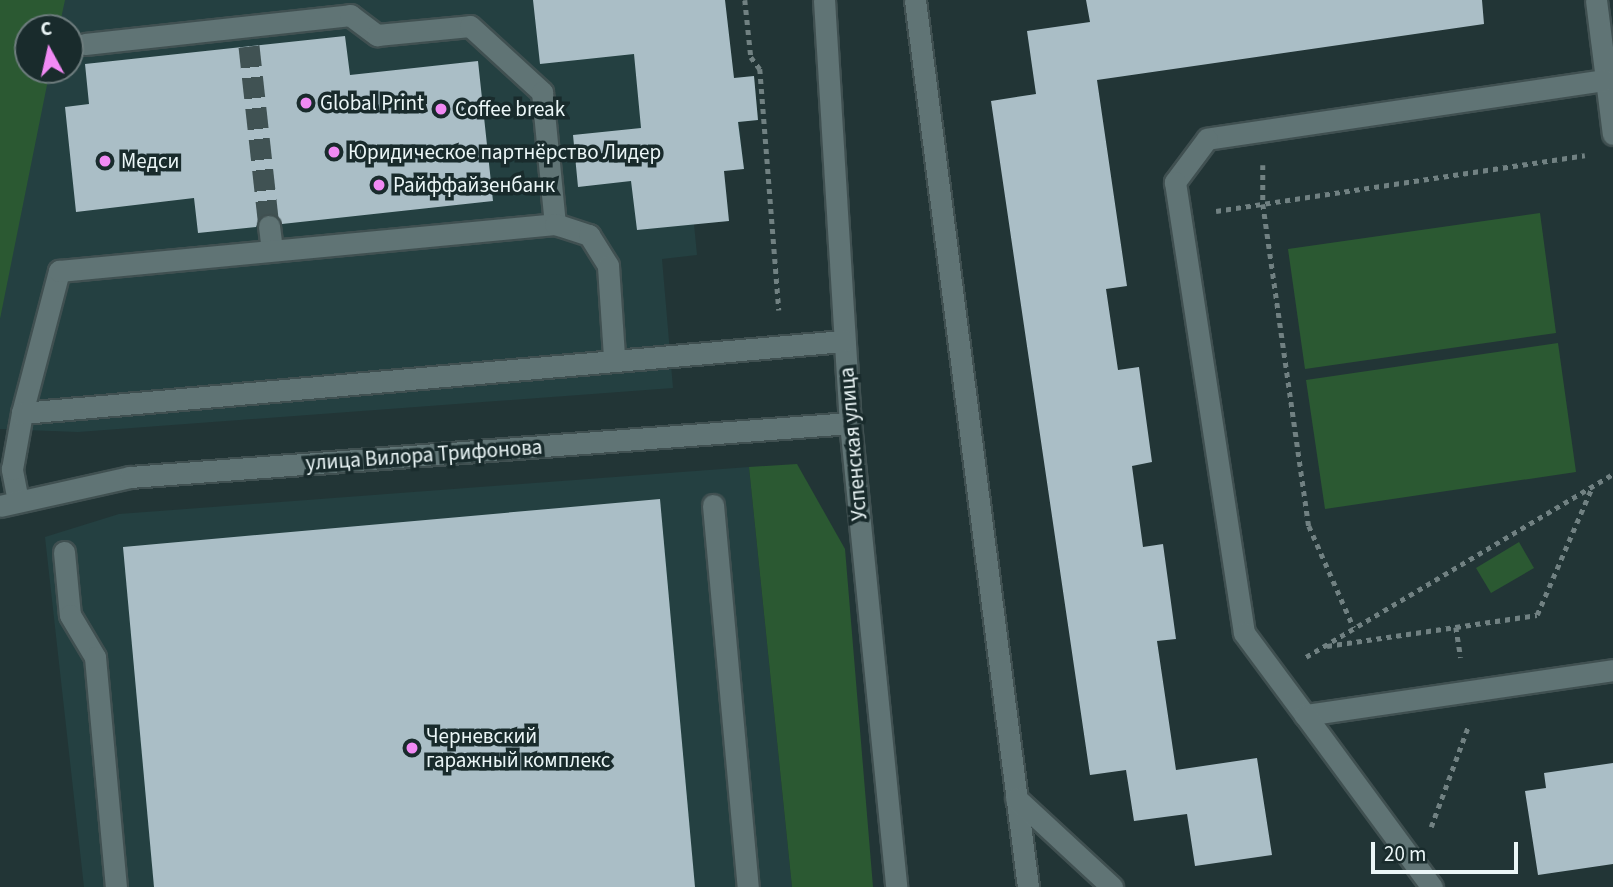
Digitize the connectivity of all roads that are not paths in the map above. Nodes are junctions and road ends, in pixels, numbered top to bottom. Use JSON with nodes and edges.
{"nodes":[{"id":1,"x":824,"y":0,"type":"edge"},
{"id":2,"x":915,"y":0,"type":"edge"},
{"id":3,"x":1595,"y":0,"type":"edge"},
{"id":4,"x":85,"y":44,"type":"dead end"},
{"id":5,"x":1605,"y":80,"type":"junction"},
{"id":6,"x":1613,"y":134,"type":"edge"},
{"id":7,"x":555,"y":224,"type":"junction"},
{"id":8,"x":269,"y":226,"type":"tunnel mouth"},
{"id":9,"x":272,"y":250,"type":"junction"},
{"id":10,"x":844,"y":341,"type":"junction"},
{"id":11,"x":614,"y":357,"type":"junction"},
{"id":12,"x":22,"y":413,"type":"junction"},
{"id":13,"x":850,"y":423,"type":"junction"},
{"id":14,"x":9,"y":504,"type":"edge"},
{"id":15,"x":713,"y":505,"type":"dead end"},
{"id":16,"x":64,"y":552,"type":"dead end"},
{"id":17,"x":1613,"y":670,"type":"edge"},
{"id":18,"x":1305,"y":715,"type":"junction"},
{"id":19,"x":1016,"y":798,"type":"junction"},
{"id":20,"x":116,"y":887,"type":"edge"},
{"id":21,"x":748,"y":887,"type":"edge"},
{"id":22,"x":896,"y":887,"type":"edge"},
{"id":23,"x":1028,"y":887,"type":"edge"},
{"id":24,"x":1112,"y":887,"type":"edge"},
{"id":25,"x":1432,"y":887,"type":"edge"}],
"edges":[{"from":1,"to":10,"type":"street","name":"Успенская улица"},
{"from":2,"to":19,"type":"street"},
{"from":3,"to":5,"type":"street"},
{"from":4,"to":7,"type":"street"},
{"from":5,"to":6,"type":"street"},
{"from":5,"to":18,"type":"street"},
{"from":7,"to":9,"type":"street"},
{"from":7,"to":11,"type":"street"},
{"from":8,"to":9,"type":"street"},
{"from":9,"to":12,"type":"street"},
{"from":10,"to":11,"type":"street"},
{"from":10,"to":13,"type":"street","name":"Успенская улица"},
{"from":11,"to":12,"type":"street"},
{"from":12,"to":14,"type":"street"},
{"from":13,"to":14,"type":"street","name":"улица Вилора Трифонова"},
{"from":13,"to":22,"type":"street","name":"Успенская улица"},
{"from":15,"to":21,"type":"street"},
{"from":16,"to":20,"type":"street"},
{"from":17,"to":18,"type":"street"},
{"from":18,"to":25,"type":"street"},
{"from":19,"to":23,"type":"street"},
{"from":19,"to":24,"type":"street"}]}
